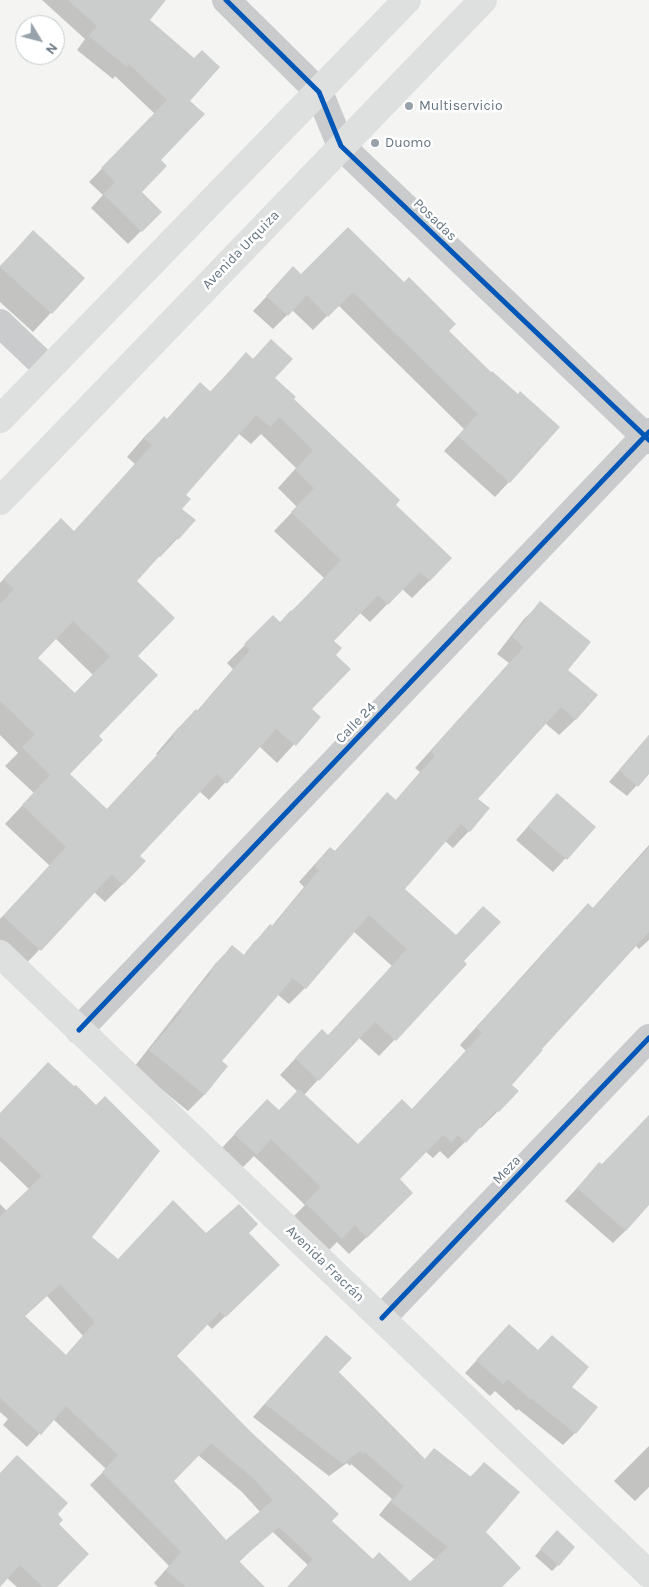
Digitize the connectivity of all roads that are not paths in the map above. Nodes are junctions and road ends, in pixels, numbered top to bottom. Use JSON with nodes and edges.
{"nodes":[{"id":1,"x":226,"y":0,"type":"edge"},
{"id":2,"x":408,"y":0,"type":"edge"},
{"id":3,"x":483,"y":0,"type":"edge"},
{"id":4,"x":319,"y":92,"type":"junction"},
{"id":5,"x":341,"y":146,"type":"junction"},
{"id":6,"x":0,"y":323,"type":"edge"},
{"id":7,"x":48,"y":369,"type":"junction"},
{"id":8,"x":0,"y":419,"type":"edge"},
{"id":9,"x":648,"y":436,"type":"edge"},
{"id":10,"x":0,"y":501,"type":"edge"},
{"id":11,"x":0,"y":954,"type":"edge"},
{"id":12,"x":80,"y":1030,"type":"junction"},
{"id":13,"x":649,"y":1038,"type":"edge"},
{"id":14,"x":382,"y":1318,"type":"junction"},
{"id":15,"x":649,"y":1574,"type":"edge"}],
"edges":[{"from":1,"to":4,"type":"street","name":"Posadas"},
{"from":2,"to":4,"type":"main road"},
{"from":3,"to":5,"type":"main road","name":"Avenida Urquiza"},
{"from":4,"to":5,"type":"street","name":"Posadas"},
{"from":4,"to":7,"type":"main road"},
{"from":5,"to":9,"type":"street","name":"Posadas"},
{"from":5,"to":10,"type":"main road","name":"Avenida Urquiza"},
{"from":6,"to":7,"type":"street"},
{"from":7,"to":8,"type":"main road"},
{"from":9,"to":12,"type":"street","name":"Calle 24"},
{"from":11,"to":12,"type":"main road","name":"Avenida Fracrán"},
{"from":12,"to":14,"type":"main road","name":"Avenida Fracrán"},
{"from":13,"to":14,"type":"street","name":"Meza"},
{"from":14,"to":15,"type":"main road","name":"Avenida Fracrán"}]}
